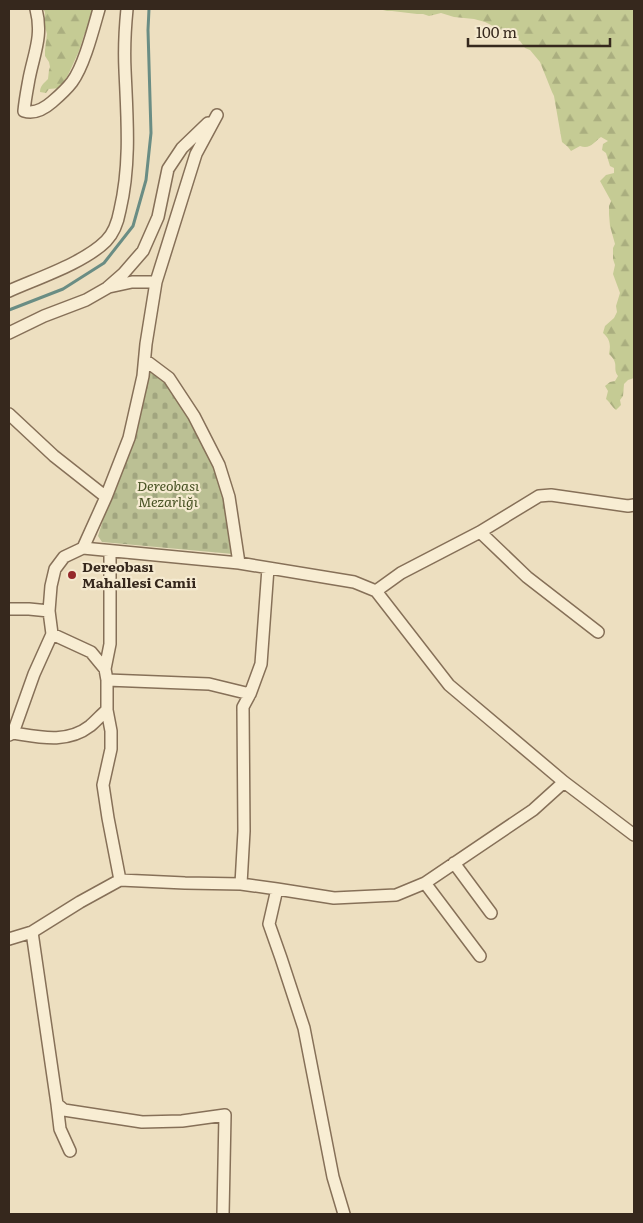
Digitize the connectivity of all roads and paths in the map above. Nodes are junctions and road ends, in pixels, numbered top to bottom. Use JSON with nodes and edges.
{"nodes":[{"id":1,"x":36,"y":9,"type":"edge"},
{"id":2,"x":99,"y":9,"type":"edge"},
{"id":3,"x":127,"y":9,"type":"edge"},
{"id":4,"x":156,"y":282,"type":"junction"},
{"id":5,"x":107,"y":288,"type":"junction"},
{"id":6,"x":9,"y":291,"type":"edge"},
{"id":7,"x":9,"y":333,"type":"edge"},
{"id":8,"x":144,"y":360,"type":"junction"},
{"id":9,"x":9,"y":414,"type":"edge"},
{"id":10,"x":106,"y":497,"type":"junction"},
{"id":11,"x":634,"y":505,"type":"edge"},
{"id":12,"x":480,"y":532,"type":"junction"},
{"id":13,"x":83,"y":548,"type":"junction"},
{"id":14,"x":110,"y":551,"type":"junction"},
{"id":15,"x":239,"y":563,"type":"junction"},
{"id":16,"x":268,"y":568,"type":"junction"},
{"id":17,"x":376,"y":591,"type":"junction"},
{"id":18,"x":9,"y":609,"type":"edge"},
{"id":19,"x":49,"y":611,"type":"junction"},
{"id":20,"x":598,"y":632,"type":"dead end"},
{"id":21,"x":52,"y":634,"type":"junction"},
{"id":22,"x":106,"y":675,"type":"junction"},
{"id":23,"x":250,"y":694,"type":"junction"},
{"id":24,"x":107,"y":710,"type":"junction"},
{"id":25,"x":11,"y":734,"type":"edge"},
{"id":26,"x":564,"y":782,"type":"junction"},
{"id":27,"x":634,"y":835,"type":"edge"},
{"id":28,"x":454,"y":863,"type":"junction"},
{"id":29,"x":120,"y":880,"type":"junction"},
{"id":30,"x":425,"y":883,"type":"junction"},
{"id":31,"x":240,"y":884,"type":"junction"},
{"id":32,"x":277,"y":888,"type":"junction"},
{"id":33,"x":491,"y":913,"type":"dead end"},
{"id":34,"x":32,"y":932,"type":"junction"},
{"id":35,"x":9,"y":939,"type":"edge"},
{"id":36,"x":480,"y":956,"type":"dead end"},
{"id":37,"x":57,"y":1104,"type":"junction"},
{"id":38,"x":70,"y":1152,"type":"dead end"},
{"id":39,"x":223,"y":1214,"type":"edge"},
{"id":40,"x":344,"y":1214,"type":"edge"}],
"edges":[{"from":1,"to":2,"type":"street"},
{"from":3,"to":6,"type":"street"},
{"from":4,"to":5,"type":"street"},
{"from":4,"to":5,"type":"street"},
{"from":4,"to":8,"type":"street"},
{"from":5,"to":7,"type":"street"},
{"from":8,"to":10,"type":"street"},
{"from":8,"to":15,"type":"street"},
{"from":9,"to":10,"type":"street"},
{"from":10,"to":13,"type":"street"},
{"from":11,"to":12,"type":"street"},
{"from":12,"to":17,"type":"street"},
{"from":12,"to":20,"type":"street"},
{"from":13,"to":14,"type":"street"},
{"from":13,"to":19,"type":"street"},
{"from":14,"to":15,"type":"street"},
{"from":14,"to":22,"type":"street"},
{"from":15,"to":16,"type":"street"},
{"from":16,"to":17,"type":"street"},
{"from":16,"to":23,"type":"street"},
{"from":17,"to":26,"type":"street"},
{"from":18,"to":19,"type":"street"},
{"from":19,"to":21,"type":"street"},
{"from":21,"to":22,"type":"street"},
{"from":21,"to":25,"type":"street"},
{"from":22,"to":23,"type":"street"},
{"from":22,"to":24,"type":"street"},
{"from":23,"to":31,"type":"street"},
{"from":24,"to":25,"type":"street"},
{"from":24,"to":29,"type":"street"},
{"from":26,"to":27,"type":"street"},
{"from":26,"to":28,"type":"street"},
{"from":28,"to":30,"type":"street"},
{"from":28,"to":33,"type":"street"},
{"from":29,"to":31,"type":"street"},
{"from":29,"to":34,"type":"street"},
{"from":30,"to":32,"type":"street"},
{"from":30,"to":36,"type":"street"},
{"from":31,"to":32,"type":"street"},
{"from":32,"to":40,"type":"street"},
{"from":34,"to":35,"type":"street"},
{"from":34,"to":37,"type":"street"},
{"from":37,"to":38,"type":"street"},
{"from":37,"to":39,"type":"street"}]}
